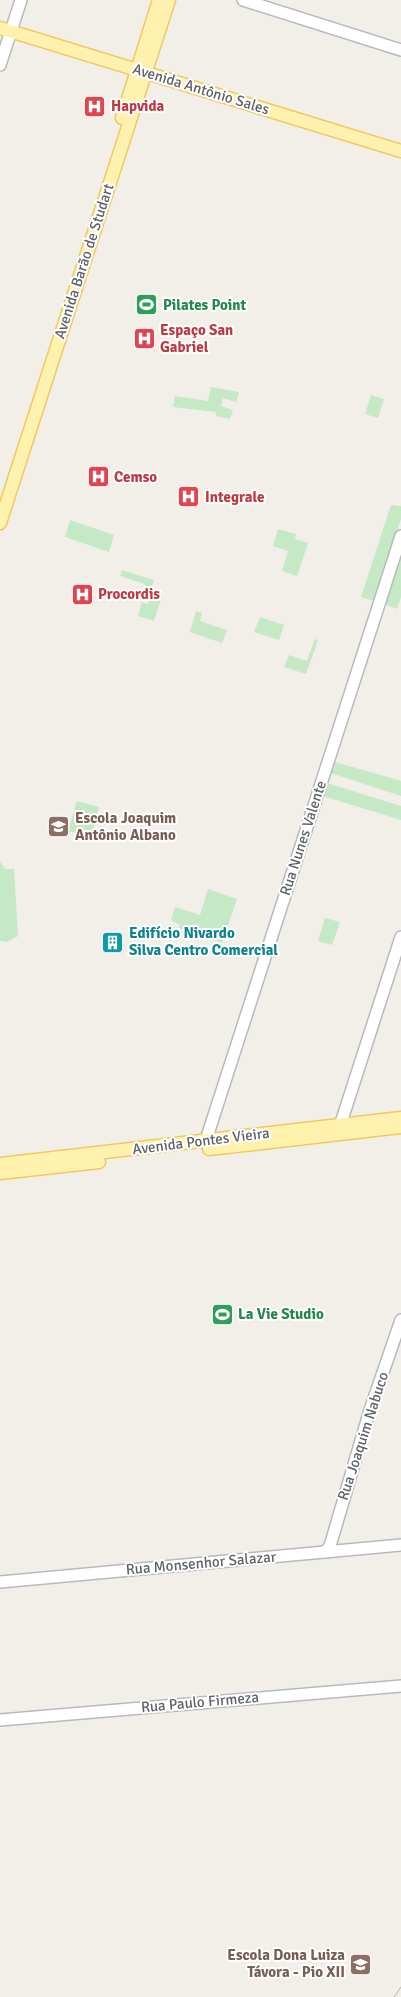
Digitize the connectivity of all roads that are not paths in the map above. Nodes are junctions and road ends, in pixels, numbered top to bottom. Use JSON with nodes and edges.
{"nodes":[{"id":1,"x":21,"y":0,"type":"edge"},
{"id":2,"x":159,"y":0,"type":"edge"},
{"id":3,"x":169,"y":0,"type":"edge"},
{"id":4,"x":242,"y":0,"type":"edge"},
{"id":5,"x":5,"y":30,"type":"edge"},
{"id":6,"x":401,"y":50,"type":"edge"},
{"id":7,"x":0,"y":65,"type":"edge"},
{"id":8,"x":142,"y":72,"type":"junction"},
{"id":9,"x":401,"y":151,"type":"edge"},
{"id":10,"x":0,"y":496,"type":"edge"},
{"id":11,"x":0,"y":523,"type":"edge"},
{"id":12,"x":401,"y":536,"type":"edge"},
{"id":13,"x":401,"y":937,"type":"edge"},
{"id":14,"x":401,"y":1118,"type":"edge"},
{"id":15,"x":401,"y":1127,"type":"edge"},
{"id":16,"x":338,"y":1130,"type":"junction"},
{"id":17,"x":206,"y":1140,"type":"junction"},
{"id":18,"x":0,"y":1164,"type":"edge"},
{"id":19,"x":0,"y":1174,"type":"edge"},
{"id":20,"x":401,"y":1320,"type":"edge"},
{"id":21,"x":401,"y":1545,"type":"edge"},
{"id":22,"x":325,"y":1552,"type":"junction"},
{"id":23,"x":0,"y":1582,"type":"edge"},
{"id":24,"x":401,"y":1686,"type":"edge"},
{"id":25,"x":0,"y":1720,"type":"edge"}],
"edges":[{"from":1,"to":5,"type":"street"},
{"from":2,"to":8,"type":"main road","name":"Avenida Barão de Studart"},
{"from":3,"to":8,"type":"main road","name":"Avenida Barão de Studart"},
{"from":4,"to":6,"type":"street"},
{"from":5,"to":7,"type":"street"},
{"from":5,"to":8,"type":"main road","name":"Avenida Antônio Sales"},
{"from":8,"to":9,"type":"main road","name":"Avenida Antônio Sales"},
{"from":8,"to":10,"type":"main road","name":"Avenida Barão de Studart"},
{"from":8,"to":11,"type":"main road","name":"Avenida Barão de Studart"},
{"from":12,"to":17,"type":"street","name":"Rua Nunes Valente"},
{"from":13,"to":16,"type":"street"},
{"from":14,"to":16,"type":"main road","name":"Avenida Pontes Vieira"},
{"from":15,"to":16,"type":"main road","name":"Avenida Pontes Vieira"},
{"from":16,"to":17,"type":"main road","name":"Avenida Pontes Vieira"},
{"from":16,"to":19,"type":"main road","name":"Avenida Pontes Vieira"},
{"from":17,"to":18,"type":"main road","name":"Avenida Pontes Vieira"},
{"from":20,"to":22,"type":"street","name":"Rua Joaquim Nabuco"},
{"from":21,"to":22,"type":"street","name":"Rua Monsenhor Salazar"},
{"from":22,"to":23,"type":"street","name":"Rua Monsenhor Salazar"},
{"from":24,"to":25,"type":"street","name":"Rua Paulo Firmeza"}]}
